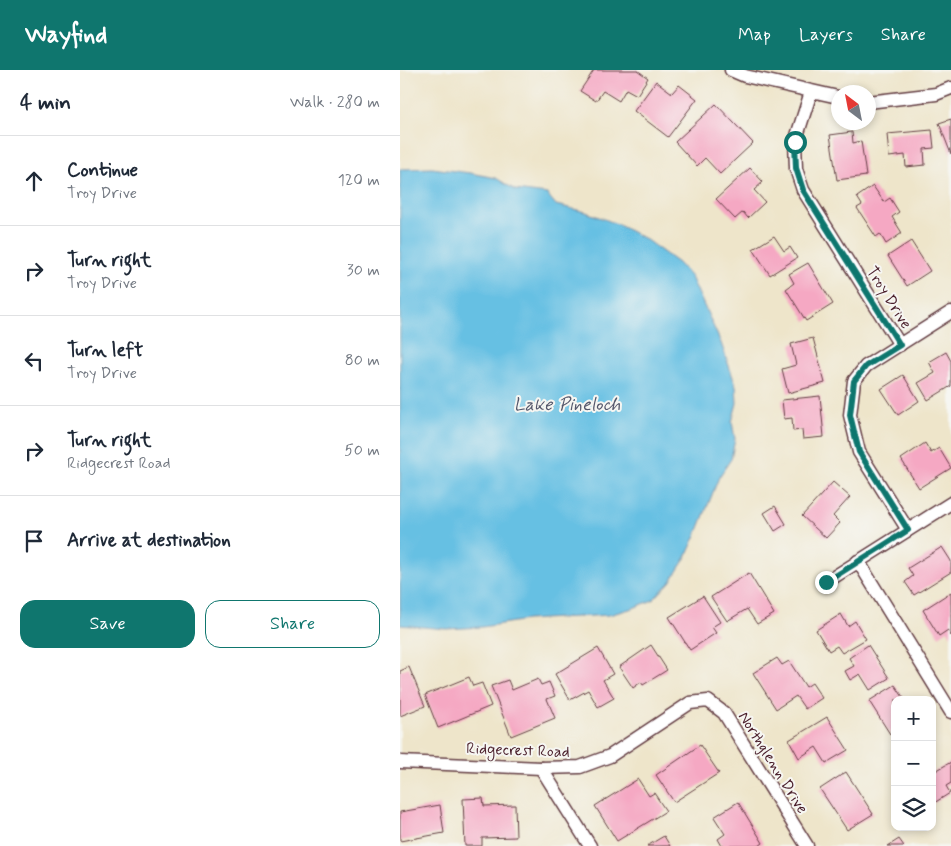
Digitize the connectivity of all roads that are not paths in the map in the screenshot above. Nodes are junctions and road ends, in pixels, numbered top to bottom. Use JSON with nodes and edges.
{"nodes":[{"id":1,"x":731,"y":70,"type":"edge"},
{"id":2,"x":951,"y":88,"type":"edge"},
{"id":3,"x":811,"y":92,"type":"junction"},
{"id":4,"x":831,"y":96,"type":"edge"},
{"id":5,"x":876,"y":101,"type":"edge"},
{"id":6,"x":951,"y":312,"type":"edge"},
{"id":7,"x":900,"y":345,"type":"junction"},
{"id":8,"x":951,"y":503,"type":"edge"},
{"id":9,"x":908,"y":530,"type":"junction"},
{"id":10,"x":858,"y":561,"type":"junction"},
{"id":11,"x":826,"y":582,"type":"dead end"},
{"id":12,"x":708,"y":701,"type":"joint"},
{"id":13,"x":951,"y":712,"type":"edge"},
{"id":14,"x":400,"y":762,"type":"edge"},
{"id":15,"x":541,"y":768,"type":"junction"},
{"id":16,"x":590,"y":846,"type":"edge"},
{"id":17,"x":807,"y":846,"type":"edge"}],
"edges":[{"from":1,"to":3,"type":"street"},
{"from":2,"to":5,"type":"street"},
{"from":3,"to":4,"type":"street"},
{"from":3,"to":7,"type":"street","name":"Troy Drive"},
{"from":6,"to":7,"type":"street"},
{"from":7,"to":9,"type":"street","name":"Troy Drive"},
{"from":8,"to":9,"type":"street"},
{"from":9,"to":10,"type":"street"},
{"from":10,"to":11,"type":"street"},
{"from":10,"to":13,"type":"street"},
{"from":12,"to":15,"type":"street","name":"Ridgecrest Road"},
{"from":12,"to":17,"type":"street","name":"Northglenn Drive"},
{"from":14,"to":15,"type":"street","name":"Ridgecrest Road"},
{"from":15,"to":16,"type":"street"}]}
